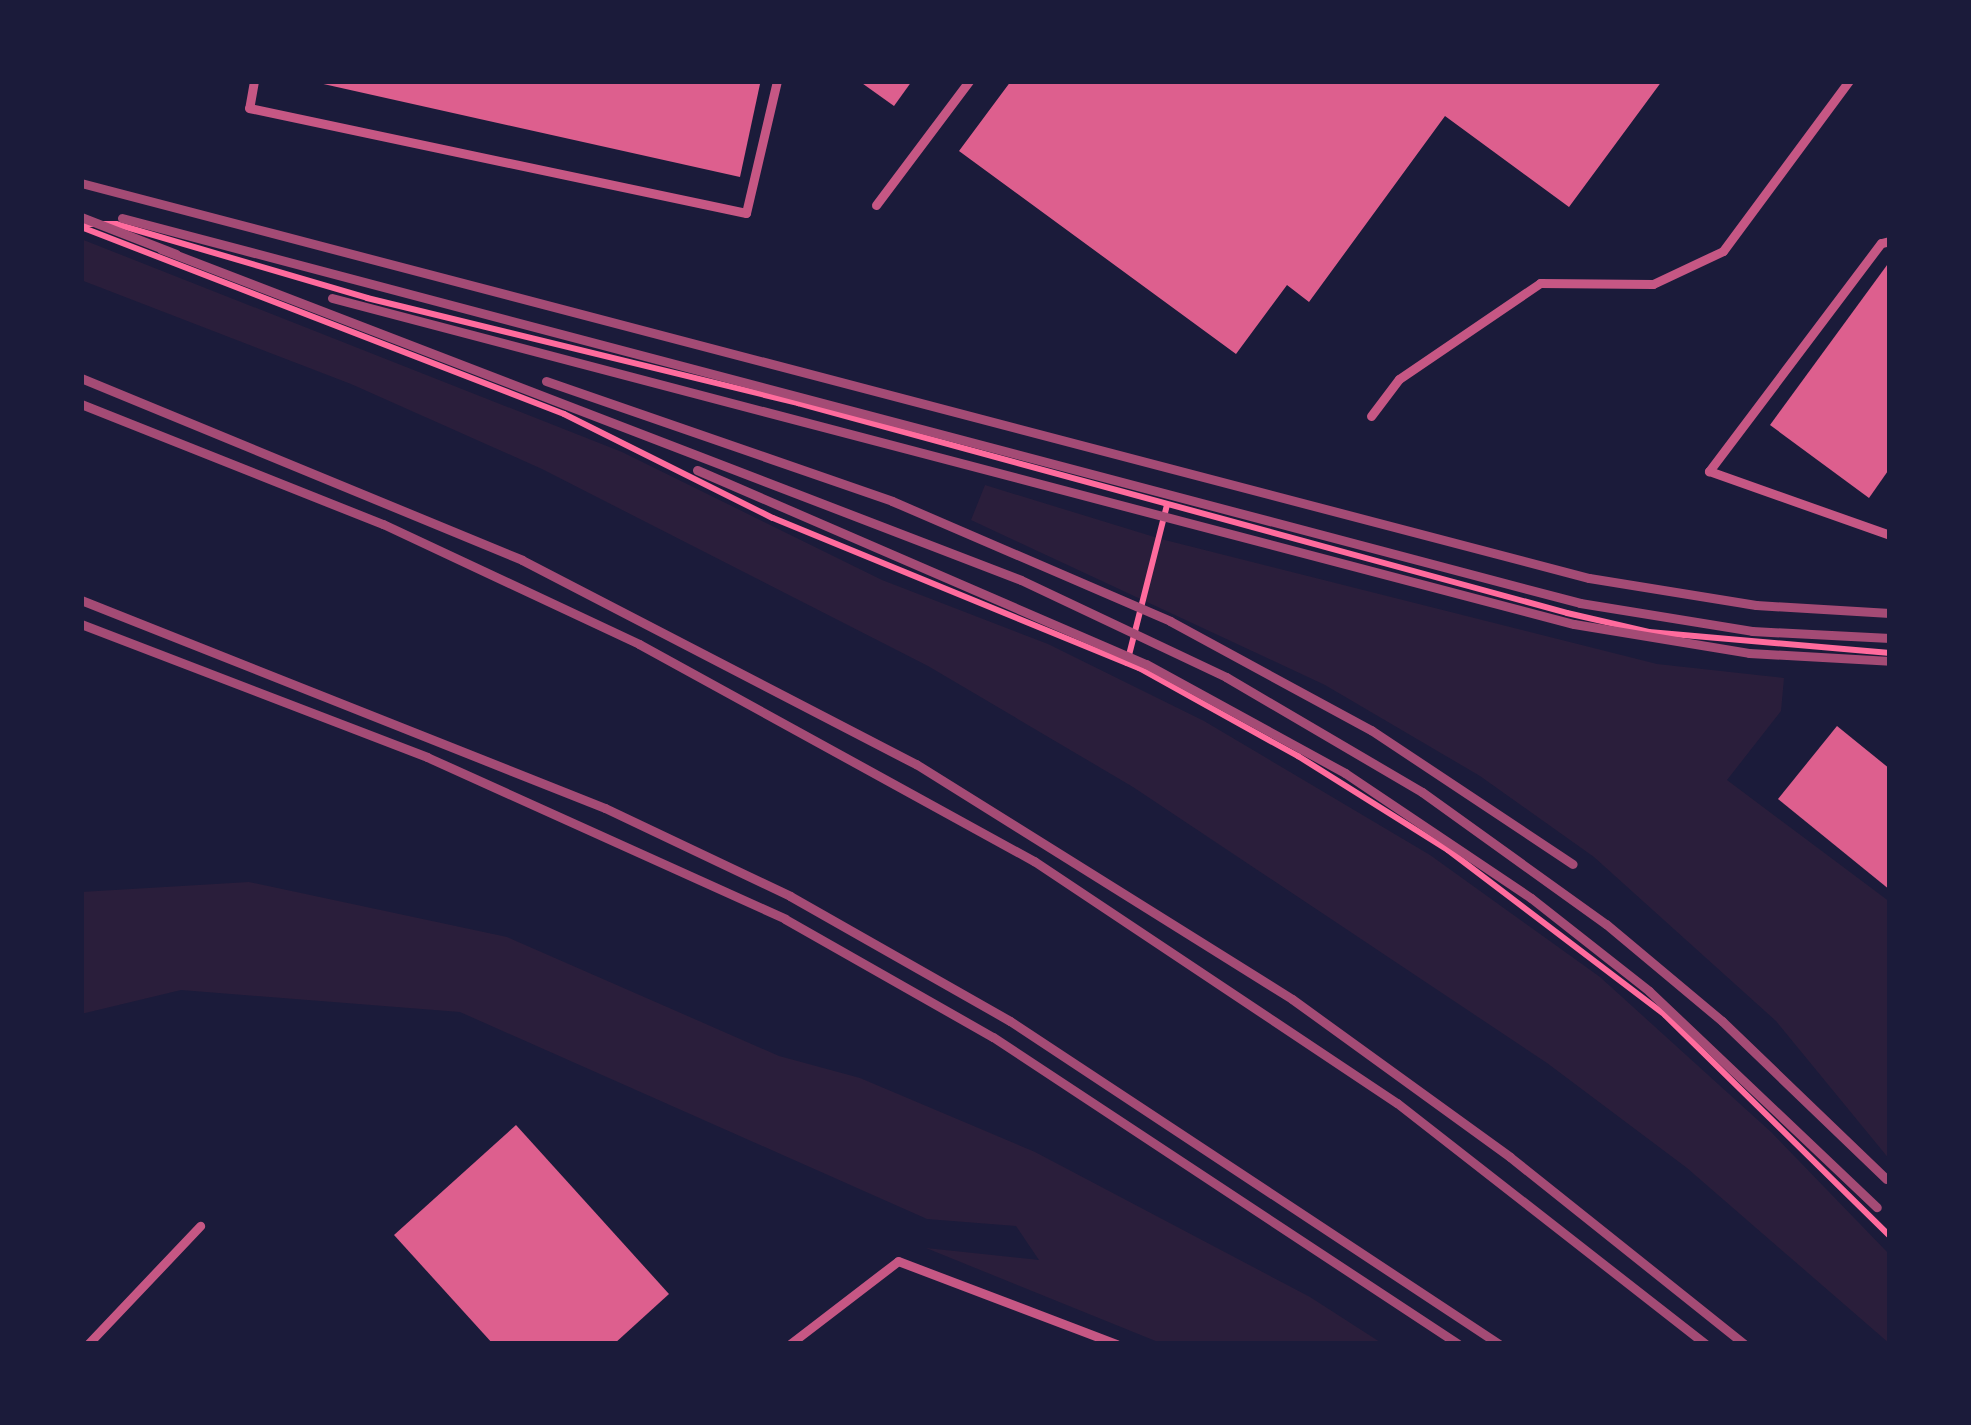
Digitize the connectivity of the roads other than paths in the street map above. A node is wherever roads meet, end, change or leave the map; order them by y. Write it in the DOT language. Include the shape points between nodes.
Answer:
graph roads {
  1 [pos="254,81"];
  2 [pos="777,81"];
  3 [pos="969,81"];
  4 [pos="1849,81"];
  5 [pos="876,206"];
  6 [pos="1890,241"];
  7 [pos="1371,416"];
  8 [pos="1890,535"];
  9 [pos="200,1226"];
  10 [pos="88,1344"];
  11 [pos="790,1344"];
  12 [pos="1117,1344"];
  1 -- 2 [label="lane" via="249,108 746,213"];
  3 -- 5 [label="lane"];
  4 -- 7 [label="lane" via="1723,251 1653,284 1540,283 1400,380"];
  6 -- 8 [label="lane" via="1709,471"];
  9 -- 10 [label="lane"];
  11 -- 12 [label="lane" via="898,1261"];
}
